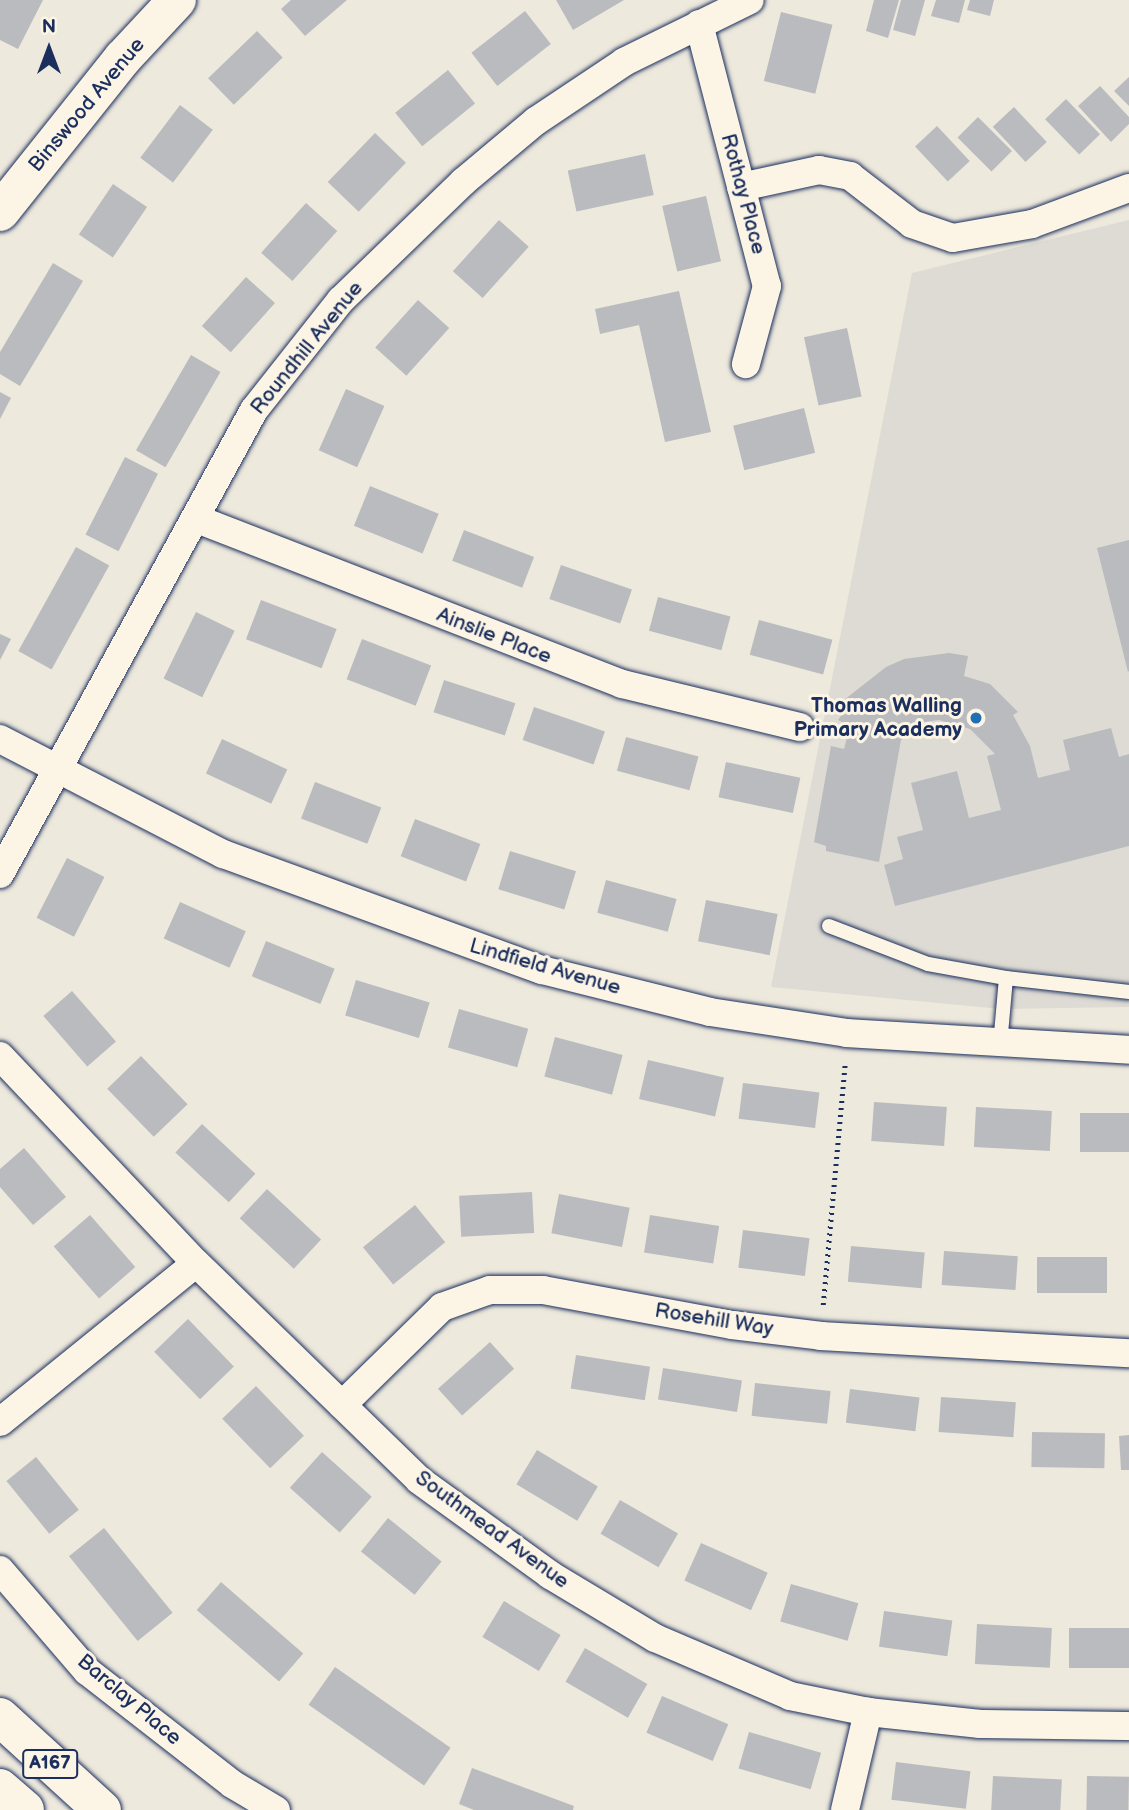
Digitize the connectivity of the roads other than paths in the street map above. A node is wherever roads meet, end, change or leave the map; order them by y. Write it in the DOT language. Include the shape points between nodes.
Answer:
graph roads {
  1 [pos="177,0"];
  2 [pos="750,0"];
  3 [pos="699,24"];
  4 [pos="741,187"];
  5 [pos="1129,188"];
  6 [pos="0,212"];
  7 [pos="746,364"];
  8 [pos="197,519"];
  9 [pos="800,727"];
  10 [pos="0,739"];
  11 [pos="57,771"];
  12 [pos="0,874"];
  13 [pos="829,926"];
  14 [pos="1006,978"];
  15 [pos="1129,992"];
  16 [pos="1000,1045"];
  17 [pos="1129,1050"];
  18 [pos="0,1056"];
  19 [pos="196,1263"];
  20 [pos="1129,1353"];
  21 [pos="342,1405"];
  22 [pos="0,1422"];
  23 [pos="0,1570"];
  24 [pos="868,1712"];
  25 [pos="0,1717"];
  26 [pos="1129,1726"];
  27 [pos="0,1787"];
  28 [pos="25,1810"];
  29 [pos="102,1810"];
  30 [pos="276,1810"];
  31 [pos="845,1810"];
  1 -- 6 [label="street, Binswood Avenue" via="123,58"];
  2 -- 3 [label="street, Roundhill Avenue"];
  3 -- 4 [label="street, Rothay Place"];
  3 -- 8 [label="street, Roundhill Avenue" via="624,62 536,121 463,182 341,300 254,410"];
  4 -- 5 [label="street" via="819,170 850,176 912,224 953,238 1032,224"];
  4 -- 7 [label="street, Rothay Place" via="766,286"];
  8 -- 9 [label="street, Ainslie Place" via="622,684"];
  8 -- 11 [label="street, Roundhill Avenue"];
  10 -- 11 [label="street, Lindfield Avenue"];
  11 -- 12 [label="street, Roundhill Avenue"];
  11 -- 16 [label="street, Lindfield Avenue" via="223,854 542,970 710,1012 847,1033"];
  13 -- 14 [label="lane" via="929,964"];
  14 -- 15 [label="lane"];
  14 -- 16 [label="lane"];
  16 -- 17 [label="street, Lindfield Avenue"];
  18 -- 19 [label="street, Southmead Avenue"];
  19 -- 21 [label="street, Southmead Avenue"];
  19 -- 22 [label="street"];
  20 -- 21 [label="street, Rosehill Way" via="821,1336 732,1325 543,1290 490,1290 442,1307"];
  21 -- 24 [label="street, Southmead Avenue" via="419,1480 550,1575 655,1638 790,1696"];
  23 -- 30 [label="street, Barclay Place" via="87,1671 232,1784"];
  24 -- 26 [label="street, Southmead Avenue" via="981,1724"];
  24 -- 31 [label="street"];
  25 -- 29 [label="street, A167"];
  27 -- 28 [label="street, A167"];
}
